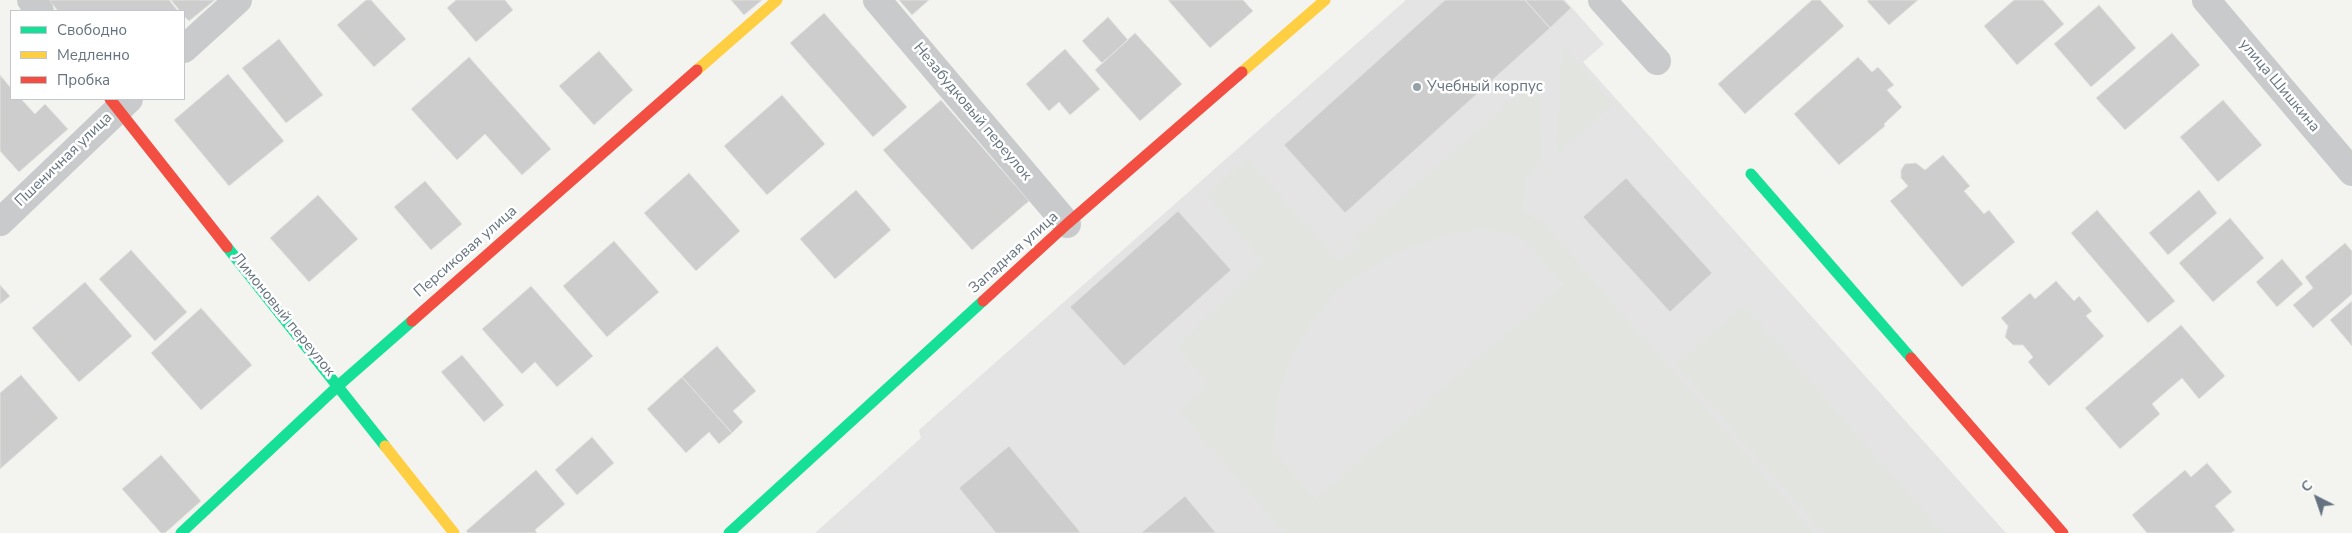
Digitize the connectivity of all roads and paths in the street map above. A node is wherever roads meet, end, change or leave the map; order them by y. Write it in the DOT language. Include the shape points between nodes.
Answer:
graph roads {
  1 [pos="31,0"];
  2 [pos="238,0"];
  3 [pos="777,0"];
  4 [pos="876,0"];
  5 [pos="1325,0"];
  6 [pos="1602,0"];
  7 [pos="2206,0"];
  8 [pos="39,10"];
  9 [pos="185,48"];
  10 [pos="1657,61"];
  11 [pos="119,102"];
  12 [pos="2352,172"];
  13 [pos="1751,174"];
  14 [pos="0,222"];
  15 [pos="1067,224"];
  16 [pos="339,385"];
  17 [pos="181,533"];
  18 [pos="454,533"];
  19 [pos="729,533"];
  20 [pos="2063,533"];
  1 -- 8 [label="street"];
  2 -- 9 [label="street"];
  3 -- 16 [label="street, Персиковая улица"];
  4 -- 15 [label="street, Незабудковый переулок"];
  5 -- 15 [label="street, Западная улица"];
  6 -- 10 [label="street"];
  7 -- 12 [label="street, улица Шишкина"];
  11 -- 14 [label="street, Пшеничная улица"];
  11 -- 16 [label="street, Лимоновый переулок"];
  13 -- 20 [label="street"];
  15 -- 19 [label="street, Западная улица"];
  16 -- 17 [label="street, Персиковая улица"];
  16 -- 18 [label="street, Лимоновый переулок"];
}
